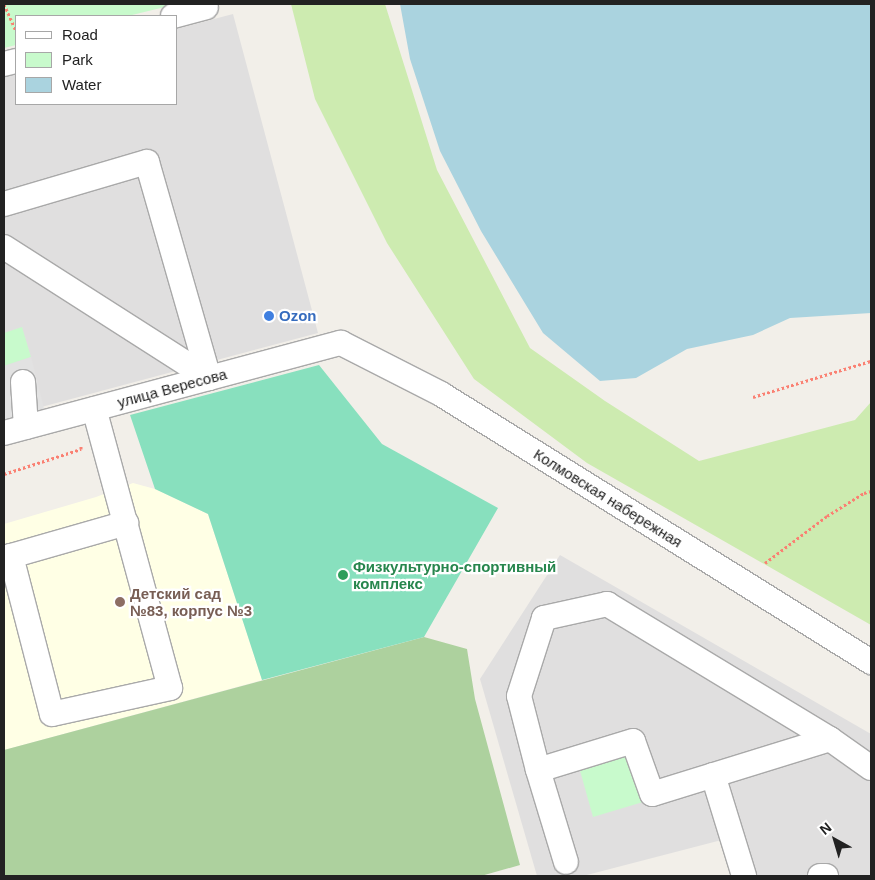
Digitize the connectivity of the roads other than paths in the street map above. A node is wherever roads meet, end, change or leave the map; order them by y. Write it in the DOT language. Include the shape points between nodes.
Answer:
graph roads {
  1 [pos="206,7"];
  2 [pos="178,15"];
  3 [pos="4,204"];
  4 [pos="4,247"];
  5 [pos="340,342"];
  6 [pos="209,378"];
  7 [pos="23,382"];
  8 [pos="94,409"];
  9 [pos="15,430"];
  10 [pos="126,523"];
  11 [pos="7,557"];
  12 [pos="871,662"];
  13 [pos="830,738"];
  14 [pos="871,768"];
  15 [pos="538,770"];
  16 [pos="713,774"];
  17 [pos="566,862"];
  18 [pos="744,876"];
  19 [pos="820,876"];
  20 [pos="826,876"];
  1 -- 2 [label="street"];
  3 -- 6 [label="street" via="147,162"];
  4 -- 6 [label="street"];
  5 -- 6 [label="street, улица Вересова"];
  5 -- 12 [label="street, Колмовская набережная" via="441,394"];
  6 -- 8 [label="street, улица Вересова"];
  7 -- 9 [label="street"];
  8 -- 9 [label="street, улица Вересова"];
  8 -- 10 [label="street"];
  10 -- 11 [label="street"];
  10 -- 11 [label="street" via="170,688 52,714"];
  13 -- 14 [label="street"];
  13 -- 15 [label="street" via="607,604 544,618 519,696"];
  13 -- 16 [label="street"];
  15 -- 16 [label="street" via="633,741 652,794"];
  15 -- 17 [label="street"];
  16 -- 18 [label="street"];
  19 -- 20 [label="street"];
}
